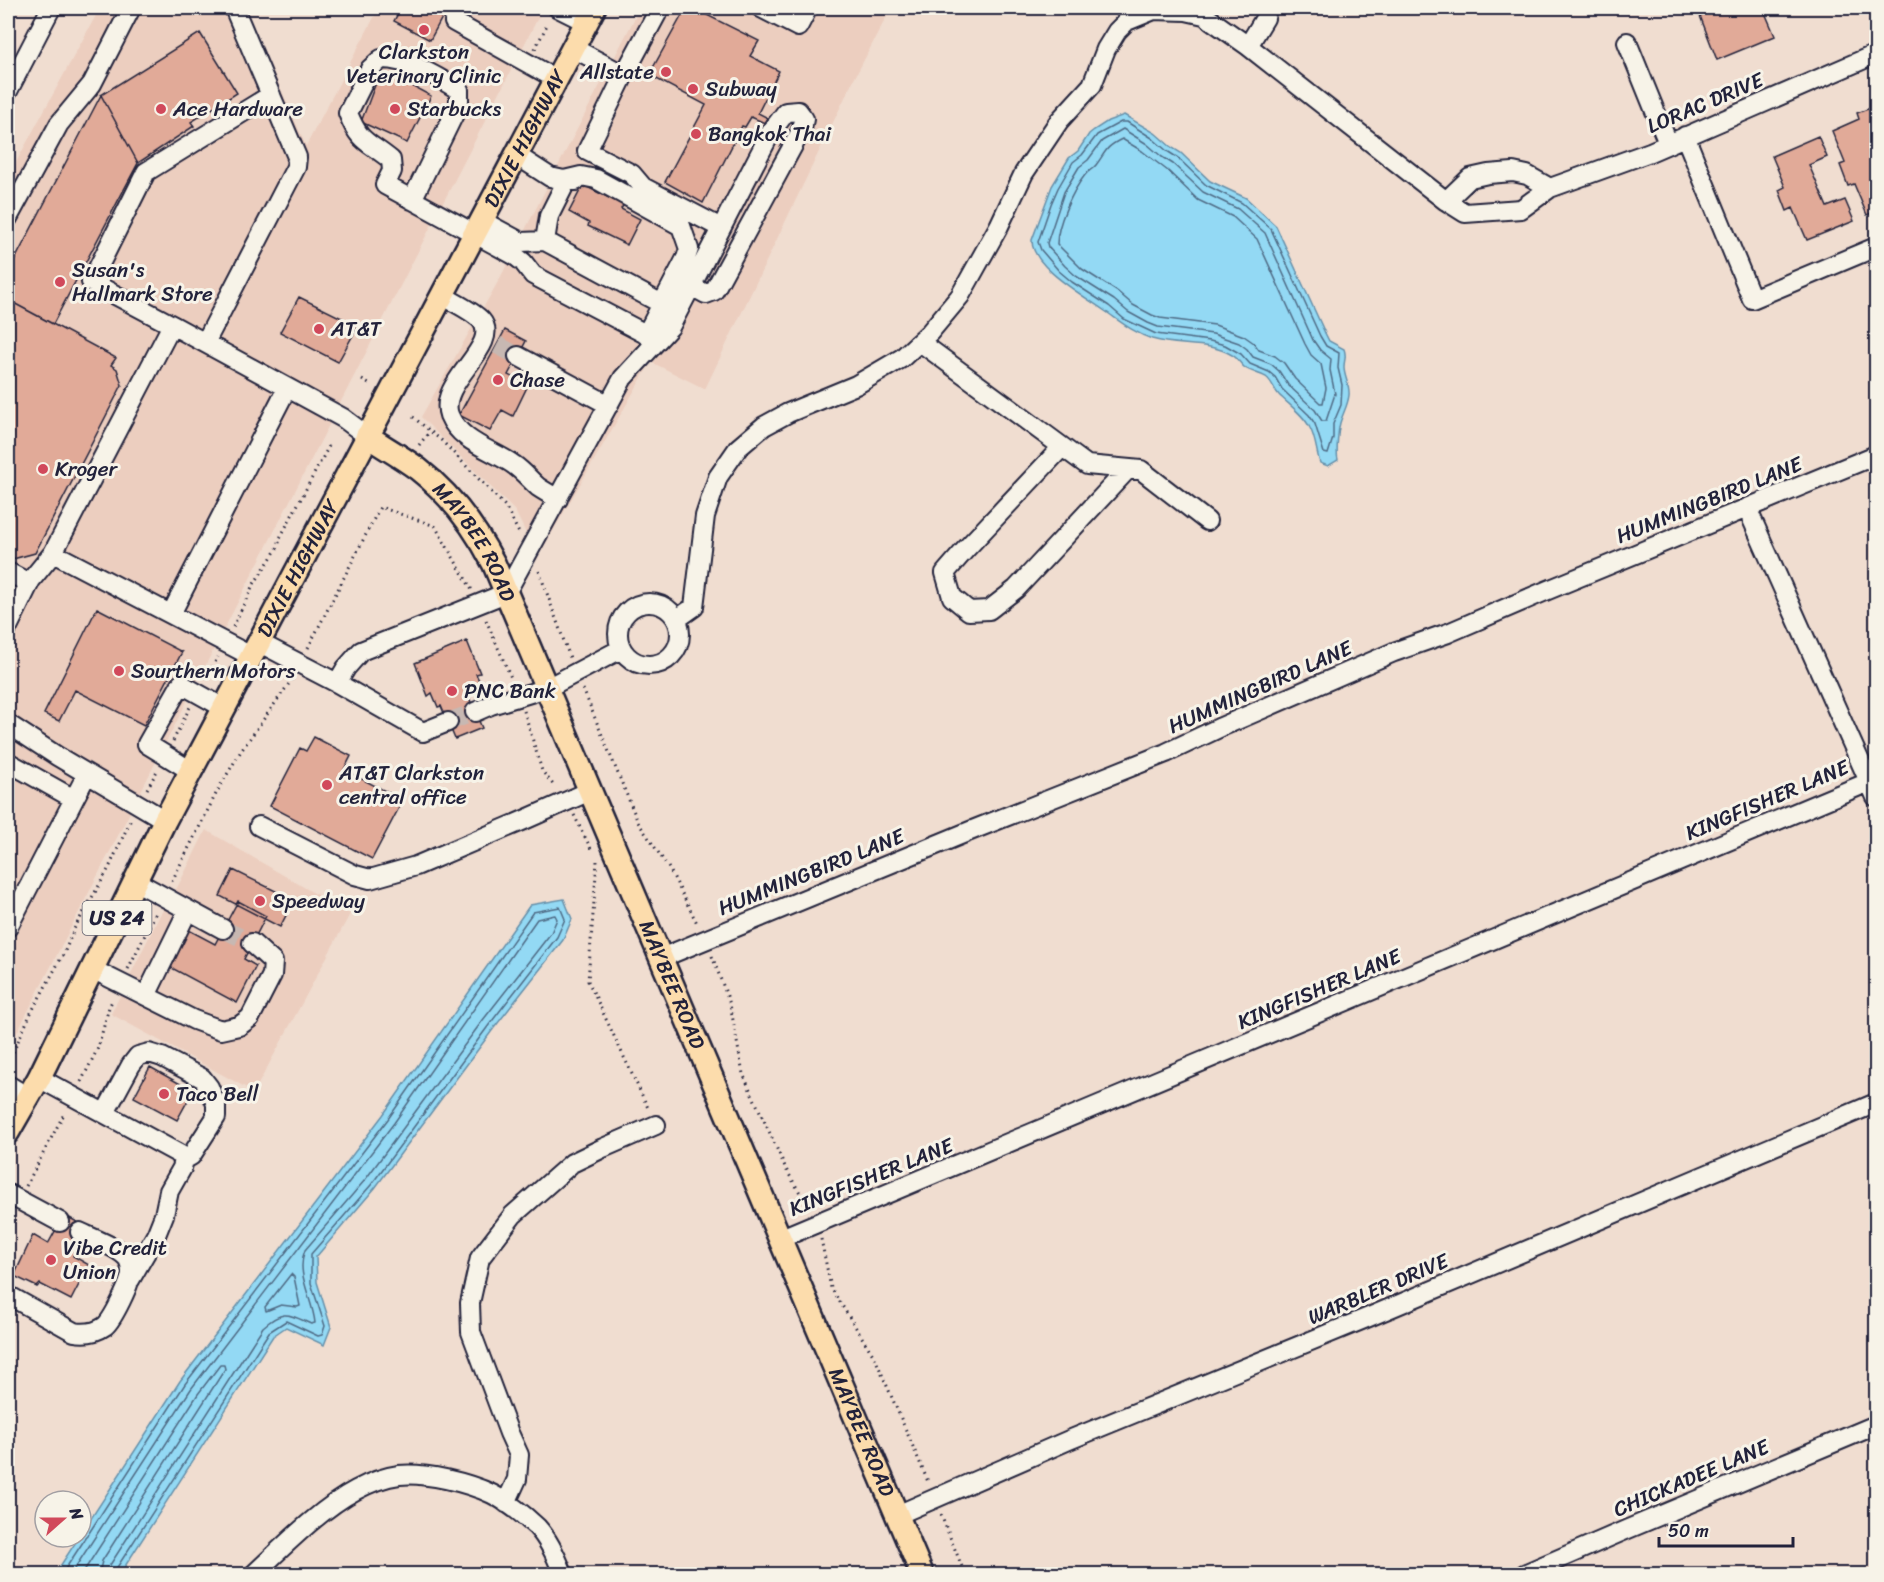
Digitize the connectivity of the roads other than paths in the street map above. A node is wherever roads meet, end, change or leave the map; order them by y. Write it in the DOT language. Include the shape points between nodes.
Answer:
graph roads {
  1 [pos="51,8"];
  2 [pos="131,8"];
  3 [pos="234,8"];
  4 [pos="660,8"];
  5 [pos="761,8"];
  6 [pos="808,8"];
  7 [pos="1267,8"];
  8 [pos="1170,9"];
  9 [pos="1207,11"];
  10 [pos="554,14"];
  11 [pos="590,15"];
  12 [pos="454,22"];
  13 [pos="1627,42"];
  14 [pos="1248,46"];
  15 [pos="573,48"];
  16 [pos="1876,54"];
  17 [pos="624,75"];
  18 [pos="556,79"];
  19 [pos="8,91"];
  20 [pos="271,95"];
  21 [pos="1685,136"];
  22 [pos="1668,143"];
  23 [pos="516,155"];
  24 [pos="564,180"];
  25 [pos="1550,188"];
  26 [pos="412,200"];
  27 [pos="1446,201"];
  28 [pos="8,218"];
  29 [pos="478,228"];
  30 [pos="721,228"];
  31 [pos="545,241"];
  32 [pos="1876,247"];
  33 [pos="691,286"];
  34 [pos="442,295"];
  35 [pos="662,304"];
  36 [pos="172,325"];
  37 [pos="651,338"];
  38 [pos="920,342"];
  39 [pos="205,343"];
  40 [pos="518,356"];
  41 [pos="287,388"];
  42 [pos="609,405"];
  43 [pos="367,436"];
  44 [pos="1062,447"];
  45 [pos="1876,455"];
  46 [pos="1128,469"];
  47 [pos="558,499"];
  48 [pos="1747,508"];
  49 [pos="1208,521"];
  50 [pos="53,552"];
  51 [pos="8,572"];
  52 [pos="29,583"];
  53 [pos="506,592"];
  54 [pos="13,602"];
  55 [pos="171,614"];
  56 [pos="677,619"];
  57 [pos="8,627"];
  58 [pos="255,649"];
  59 [pos="621,649"];
  60 [pos="337,683"];
  61 [pos="547,688"];
  62 [pos="224,708"];
  63 [pos="475,712"];
  64 [pos="448,722"];
  65 [pos="8,724"];
  66 [pos="8,762"];
  67 [pos="190,771"];
  68 [pos="87,774"];
  69 [pos="1874,786"];
  70 [pos="590,791"];
  71 [pos="74,799"];
  72 [pos="165,820"];
  73 [pos="259,826"];
  74 [pos="135,881"];
  75 [pos="15,892"];
  76 [pos="188,910"];
  77 [pos="8,927"];
  78 [pos="223,929"];
  79 [pos="252,943"];
  80 [pos="661,958"];
  81 [pos="92,969"];
  82 [pos="146,996"];
  83 [pos="8,1085"];
  84 [pos="34,1087"];
  85 [pos="1876,1103"];
  86 [pos="105,1113"];
  87 [pos="656,1125"];
  88 [pos="8,1132"];
  89 [pos="184,1160"];
  90 [pos="13,1196"];
  91 [pos="60,1222"];
  92 [pos="80,1232"];
  93 [pos="779,1239"];
  94 [pos="130,1280"];
  95 [pos="8,1295"];
  96 [pos="1876,1425"];
  97 [pos="506,1503"];
  98 [pos="897,1515"];
  99 [pos="254,1575"];
  100 [pos="563,1575"];
  101 [pos="922,1575"];
  102 [pos="1524,1575"];
  1 -- 19 [label="street"];
  2 -- 28 [label="street" via="92,84 59,124"];
  3 -- 20 [label="street"];
  4 -- 17 [label="street"];
  5 -- 6 [label="street" via="798,27"];
  7 -- 14 [label="street"];
  8 -- 9 [label="street"];
  8 -- 38 [label="street" via="1154,10 1127,21 1117,31 1092,85 1059,121 1024,173 960,296"];
  9 -- 14 [label="street, LORAC DRIVE"];
  10 -- 11 [label="street"];
  11 -- 15 [label="main road, DIXIE HIGHWAY / US 24"];
  12 -- 18 [label="street"];
  13 -- 22 [label="street"];
  14 -- 27 [label="street, LORAC DRIVE"];
  15 -- 17 [label="street"];
  15 -- 18 [label="main road, DIXIE HIGHWAY / US 24"];
  16 -- 21 [label="street, LORAC DRIVE"];
  17 -- 30 [label="street" via="587,151 632,174 643,187"];
  18 -- 23 [label="main road, DIXIE HIGHWAY / US 24"];
  20 -- 36 [label="street" via="146,172 91,282"];
  20 -- 39 [label="street" via="297,157 296,167"];
  21 -- 22 [label="street, LORAC DRIVE"];
  21 -- 32 [label="street" via="1752,298"];
  22 -- 25 [label="street, LORAC DRIVE"];
  23 -- 24 [label="street" via="550,177"];
  23 -- 29 [label="main road, DIXIE HIGHWAY / US 24"];
  24 -- 31 [label="street" via="549,216"];
  24 -- 35 [label="street" via="581,176 596,179 681,226 689,249"];
  25 -- 27 [label="street, LORAC DRIVE" via="1521,209 1466,213"];
  25 -- 27 [label="street" via="1527,175 1488,174 1470,178"];
  26 -- 26 [label="street" via="459,104 459,90 395,59 381,59 370,69 348,113 364,142 391,160 393,171 385,185"];
  26 -- 29 [label="street"];
  29 -- 31 [label="street" via="521,242"];
  29 -- 34 [label="main road, DIXIE HIGHWAY / US 24"];
  29 -- 37 [label="street" via="523,262 533,275"];
  30 -- 33 [label="street"];
  30 -- 33 [label="street" via="771,132 786,112 798,111 804,119 802,129 714,291 706,294"];
  31 -- 35 [label="street"];
  33 -- 37 [label="street" via="670,327"];
  34 -- 43 [label="main road, DIXIE HIGHWAY / US 24"];
  34 -- 47 [label="street" via="480,320 491,342 456,382 449,396 448,412 454,424"];
  35 -- 37 [label="street"];
  36 -- 39 [label="street"];
  36 -- 50 [label="street"];
  37 -- 42 [label="street"];
  38 -- 44 [label="street"];
  38 -- 56 [label="street" via="902,358 856,385 764,426 738,448 718,477 705,516 694,607"];
  39 -- 41 [label="street"];
  40 -- 42 [label="street"];
  41 -- 43 [label="street" via="343,418"];
  41 -- 55 [label="street"];
  42 -- 47 [label="street"];
  43 -- 53 [label="main road, MAYBEE ROAD" via="419,470 445,494 482,541"];
  43 -- 58 [label="main road, DIXIE HIGHWAY / US 24"];
  44 -- 46 [label="street" via="1087,465"];
  44 -- 46 [label="street" via="945,573 952,597 969,611 989,610 1016,589"];
  45 -- 48 [label="street, HUMMINGBIRD LANE"];
  46 -- 49 [label="street" via="1141,470"];
  47 -- 53 [label="street"];
  48 -- 69 [label="street"];
  48 -- 80 [label="street, HUMMINGBIRD LANE" via="1394,652 1166,753"];
  50 -- 52 [label="street"];
  50 -- 55 [label="street"];
  51 -- 52 [label="street"];
  52 -- 54 [label="street"];
  53 -- 60 [label="street" via="361,651"];
  53 -- 61 [label="main road, MAYBEE ROAD"];
  54 -- 57 [label="street"];
  55 -- 58 [label="street" via="222,649"];
  56 -- 59 [label="street" via="679,643 663,662 652,666 639,664"];
  56 -- 59 [label="street" via="658,603 634,606 619,624 617,637"];
  58 -- 60 [label="street" via="300,664"];
  58 -- 62 [label="main road, DIXIE HIGHWAY / US 24"];
  59 -- 61 [label="street"];
  60 -- 64 [label="street" via="423,732"];
  61 -- 63 [label="street"];
  61 -- 70 [label="main road, MAYBEE ROAD"];
  62 -- 67 [label="main road, DIXIE HIGHWAY / US 24"];
  62 -- 67 [label="street" via="181,684 147,744"];
  65 -- 68 [label="street"];
  66 -- 71 [label="street"];
  67 -- 72 [label="main road, DIXIE HIGHWAY / US 24"];
  68 -- 71 [label="street"];
  68 -- 72 [label="street"];
  69 -- 93 [label="street, KINGFISHER LANE"];
  70 -- 73 [label="street" via="416,866 370,879 355,876"];
  70 -- 80 [label="main road, MAYBEE ROAD"];
  71 -- 75 [label="street"];
  72 -- 74 [label="main road, DIXIE HIGHWAY / US 24"];
  74 -- 76 [label="street"];
  74 -- 81 [label="main road, DIXIE HIGHWAY / US 24"];
  75 -- 77 [label="street"];
  76 -- 78 [label="street"];
  76 -- 82 [label="street"];
  79 -- 82 [label="street" via="273,962 272,975 250,1018 239,1026 221,1030"];
  80 -- 93 [label="main road, MAYBEE ROAD"];
  81 -- 82 [label="street"];
  81 -- 84 [label="main road, DIXIE HIGHWAY / US 24"];
  83 -- 84 [label="street"];
  84 -- 86 [label="street" via="74,1096"];
  84 -- 88 [label="main road, DIXIE HIGHWAY / US 24"];
  85 -- 98 [label="street, WARBLER DRIVE"];
  86 -- 89 [label="street"];
  86 -- 89 [label="street" via="138,1056 149,1053 162,1057 202,1078 216,1104 216,1117 191,1156"];
  87 -- 97 [label="street" via="573,1163 513,1215 480,1257 470,1303 471,1332 519,1455 517,1479"];
  89 -- 94 [label="street" via="156,1235"];
  90 -- 91 [label="street"];
  92 -- 94 [label="street" via="122,1253 132,1271"];
  93 -- 98 [label="main road, MAYBEE ROAD"];
  94 -- 95 [label="street" via="111,1320 82,1334"];
  96 -- 102 [label="street, CHICKADEE LANE"];
  97 -- 99 [label="street" via="493,1494 440,1478 400,1475 377,1480 354,1490 325,1511"];
  97 -- 100 [label="street" via="538,1528 557,1556"];
  98 -- 101 [label="main road, MAYBEE ROAD"];
}
